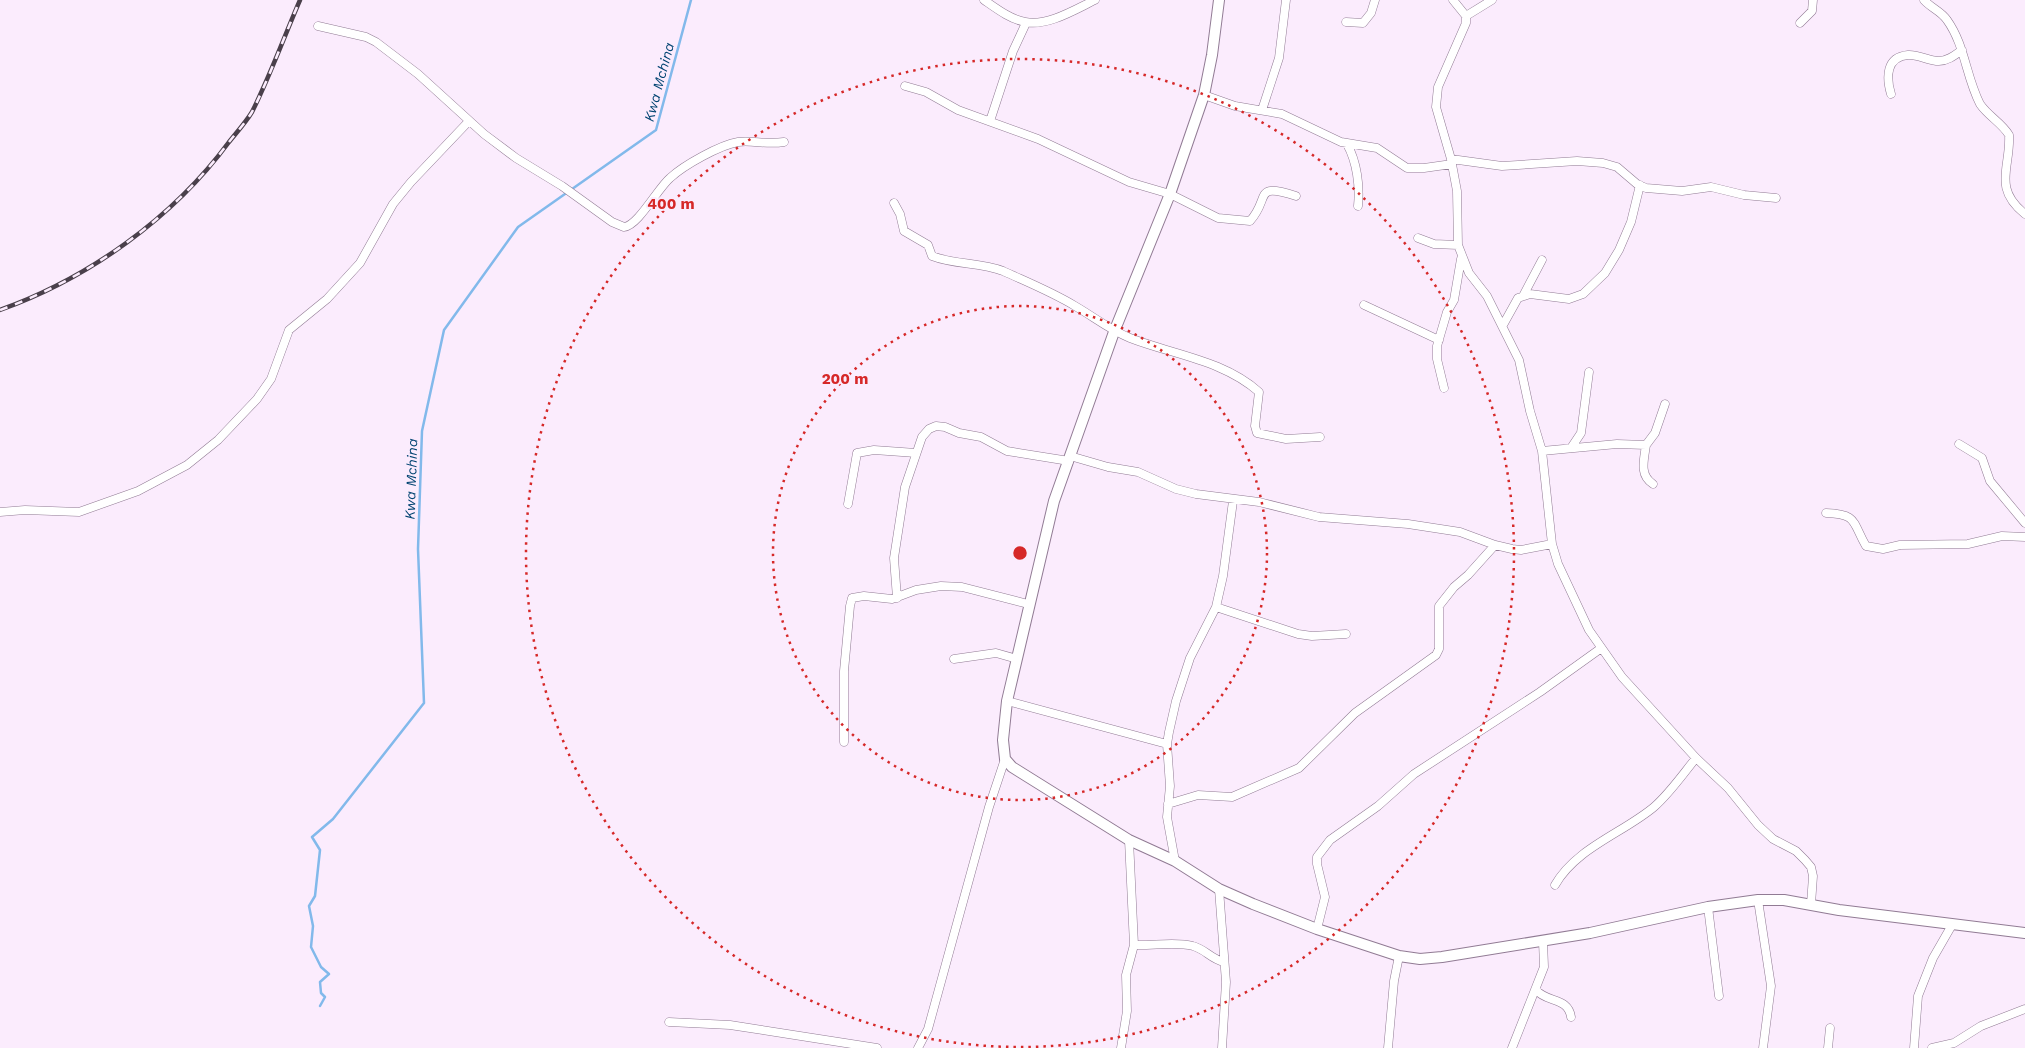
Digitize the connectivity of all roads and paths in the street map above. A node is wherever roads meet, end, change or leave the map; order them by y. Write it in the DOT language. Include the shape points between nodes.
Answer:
graph roads {
  1 [pos="984,0"];
  2 [pos="1095,0"];
  3 [pos="1219,0"];
  4 [pos="1286,0"];
  5 [pos="1376,0"];
  6 [pos="1453,0"];
  7 [pos="1492,0"];
  8 [pos="1813,0"];
  9 [pos="1924,0"];
  10 [pos="1466,16"];
  11 [pos="1346,22"];
  12 [pos="1026,23"];
  13 [pos="1800,23"];
  14 [pos="318,26"];
  15 [pos="1962,50"];
  16 [pos="905,86"];
  17 [pos="1204,94"];
  18 [pos="1891,94"];
  19 [pos="1262,110"];
  20 [pos="469,121"];
  21 [pos="990,121"];
  22 [pos="784,142"];
  23 [pos="1346,144"];
  24 [pos="1452,161"];
  25 [pos="1640,185"];
  26 [pos="1170,194"];
  27 [pos="1296,196"];
  28 [pos="1776,198"];
  29 [pos="894,203"];
  30 [pos="1358,206"];
  31 [pos="2025,214"];
  32 [pos="1418,238"];
  33 [pos="1458,245"];
  34 [pos="1461,256"];
  35 [pos="1542,260"];
  36 [pos="1523,296"];
  37 [pos="1364,305"];
  38 [pos="1503,325"];
  39 [pos="1114,332"];
  40 [pos="1439,340"];
  41 [pos="1589,372"];
  42 [pos="1444,388"];
  43 [pos="1665,404"];
  44 [pos="1320,437"];
  45 [pos="1959,444"];
  46 [pos="1646,445"];
  47 [pos="1571,448"];
  48 [pos="1542,451"];
  49 [pos="916,453"];
  50 [pos="1069,459"];
  51 [pos="1653,484"];
  52 [pos="1233,500"];
  53 [pos="848,504"];
  54 [pos="0,512"];
  55 [pos="1826,513"];
  56 [pos="2025,523"];
  57 [pos="2025,537"];
  58 [pos="1552,544"];
  59 [pos="1495,545"];
  60 [pos="897,598"];
  61 [pos="1028,604"];
  62 [pos="1216,607"];
  63 [pos="1346,634"];
  64 [pos="1600,649"];
  65 [pos="954,659"];
  66 [pos="1017,659"];
  67 [pos="1007,701"];
  68 [pos="844,742"];
  69 [pos="1167,744"];
  70 [pos="1696,758"];
  71 [pos="1005,759"];
  72 [pos="1168,804"];
  73 [pos="1129,840"];
  74 [pos="1174,861"];
  75 [pos="1555,885"];
  76 [pos="1219,889"];
  77 [pos="1758,900"];
  78 [pos="1811,904"];
  79 [pos="1708,907"];
  80 [pos="1952,925"];
  81 [pos="1317,929"];
  82 [pos="2025,933"];
  83 [pos="1543,941"];
  84 [pos="1134,945"];
  85 [pos="1399,956"];
  86 [pos="1224,962"];
  87 [pos="1536,990"];
  88 [pos="1719,996"];
  89 [pos="2025,1009"];
  90 [pos="1571,1017"];
  91 [pos="669,1022"];
  92 [pos="1830,1028"];
  93 [pos="877,1048"];
  94 [pos="918,1048"];
  95 [pos="1121,1048"];
  96 [pos="1222,1048"];
  97 [pos="1388,1048"];
  98 [pos="1512,1048"];
  99 [pos="1763,1048"];
  100 [pos="1828,1048"];
  101 [pos="1914,1048"];
  102 [pos="1932,1048"];
  1 -- 12 [label="street" via="1007,16"];
  2 -- 12 [label="street" via="1043,21"];
  3 -- 17 [label="street"];
  4 -- 19 [label="street" via="1279,58"];
  5 -- 11 [label="street" via="1363,23"];
  6 -- 10 [label="street"];
  7 -- 10 [label="street"];
  8 -- 13 [label="street" via="1812,11"];
  9 -- 15 [label="street" via="1947,20"];
  10 -- 24 [label="street" via="1464,31 1438,87 1437,96 1438,117"];
  12 -- 21 [label="street" via="1013,51"];
  14 -- 20 [label="street" via="366,36 376,42 418,74"];
  15 -- 18 [label="street" via="1947,60 1907,55 1892,62 1888,70"];
  15 -- 31 [label="street" via="1982,106 2009,135 2004,176 2012,201"];
  16 -- 21 [label="street"];
  17 -- 19 [label="street" via="1235,106"];
  17 -- 26 [label="street"];
  19 -- 23 [label="street" via="1291,117"];
  20 -- 22 [label="street" via="516,158 624,227 632,225 670,178 704,156 739,142"];
  20 -- 54 [label="street" via="393,204 360,263 327,298 288,330 270,379 257,399 218,440 187,465 138,492 79,512"];
  21 -- 26 [label="street" via="1129,182"];
  23 -- 24 [label="street" via="1378,148 1407,168 1424,168"];
  23 -- 30 [label="street" via="1356,167"];
  24 -- 25 [label="street" via="1502,166 1577,161 1611,164"];
  24 -- 33 [label="street" via="1457,191"];
  25 -- 28 [label="street" via="1682,191 1711,187"];
  25 -- 36 [label="street" via="1631,222 1619,250 1605,273 1583,294 1569,299"];
  26 -- 27 [label="street" via="1218,218 1245,222 1252,219 1266,192 1279,190"];
  26 -- 39 [label="street"];
  29 -- 39 [label="street" via="904,231 928,245 932,256 1000,270 1061,298"];
  32 -- 33 [label="street" via="1434,244"];
  33 -- 34 [label="street"];
  34 -- 38 [label="street" via="1468,273 1487,296"];
  34 -- 40 [label="street" via="1454,300"];
  35 -- 36 [label="street"];
  36 -- 38 [label="street" via="1515,302"];
  37 -- 40 [label="street"];
  38 -- 48 [label="street" via="1519,360"];
  39 -- 44 [label="street" via="1193,356 1246,380 1259,392 1255,426 1258,433 1286,439"];
  39 -- 50 [label="street"];
  40 -- 42 [label="street" via="1437,359"];
  41 -- 47 [label="street" via="1581,433"];
  43 -- 46 [label="street" via="1655,433"];
  45 -- 56 [label="street" via="1982,458 1994,486"];
  46 -- 47 [label="street"];
  46 -- 51 [label="street" via="1643,467 1645,477"];
  47 -- 48 [label="street"];
  48 -- 58 [label="street"];
  49 -- 50 [label="street" via="924,433 940,426 981,437 1007,451"];
  49 -- 53 [label="street" via="874,450 857,453"];
  49 -- 60 [label="street" via="905,487 897,530 894,558"];
  50 -- 52 [label="street" via="1138,472 1176,489"];
  50 -- 61 [label="street" via="1054,501"];
  52 -- 59 [label="street" via="1259,502 1320,517 1460,532"];
  52 -- 62 [label="street"];
  55 -- 57 [label="street" via="1850,518 1866,546 1875,549 1900,545 1968,544 2002,536"];
  58 -- 59 [label="street" via="1521,550"];
  58 -- 64 [label="street" via="1565,583"];
  59 -- 72 [label="street" via="1439,606 1439,649 1436,655 1355,713 1299,768 1232,797 1198,795"];
  60 -- 61 [label="street" via="916,590 941,586 962,587"];
  60 -- 68 [label="street" via="857,596 850,602 844,671"];
  61 -- 66 [label="street"];
  62 -- 63 [label="street" via="1298,634"];
  62 -- 69 [label="street" via="1190,658 1176,700"];
  64 -- 70 [label="street"];
  64 -- 81 [label="street" via="1414,774 1378,806 1330,840 1317,857 1325,897"];
  65 -- 66 [label="street" via="996,653"];
  66 -- 67 [label="street"];
  67 -- 69 [label="street"];
  67 -- 71 [label="street" via="1003,740"];
  69 -- 72 [label="street"];
  70 -- 75 [label="street" via="1654,808 1588,852 1565,871"];
  70 -- 78 [label="street" via="1728,788 1773,839 1806,860 1813,876"];
  71 -- 73 [label="street" via="1023,775"];
  71 -- 94 [label="street" via="928,1029"];
  72 -- 74 [label="street" via="1169,838"];
  73 -- 74 [label="street"];
  73 -- 84 [label="street"];
  74 -- 76 [label="street"];
  76 -- 81 [label="street"];
  76 -- 86 [label="street"];
  77 -- 78 [label="street"];
  77 -- 79 [label="street"];
  77 -- 99 [label="street" via="1771,986"];
  78 -- 80 [label="street"];
  79 -- 83 [label="street"];
  79 -- 88 [label="street"];
  80 -- 82 [label="street"];
  80 -- 101 [label="street" via="1933,958 1918,996"];
  81 -- 85 [label="street"];
  83 -- 85 [label="street" via="1442,957 1420,959"];
  83 -- 87 [label="street" via="1544,967"];
  84 -- 86 [label="street" via="1194,946"];
  84 -- 95 [label="street" via="1126,975 1127,1011"];
  85 -- 97 [label="street"];
  86 -- 96 [label="street"];
  87 -- 90 [label="street" via="1564,1004"];
  87 -- 98 [label="street"];
  89 -- 102 [label="street" via="1981,1026 1959,1041"];
  91 -- 93 [label="street" via="730,1025"];
  92 -- 100 [label="street"];
}
